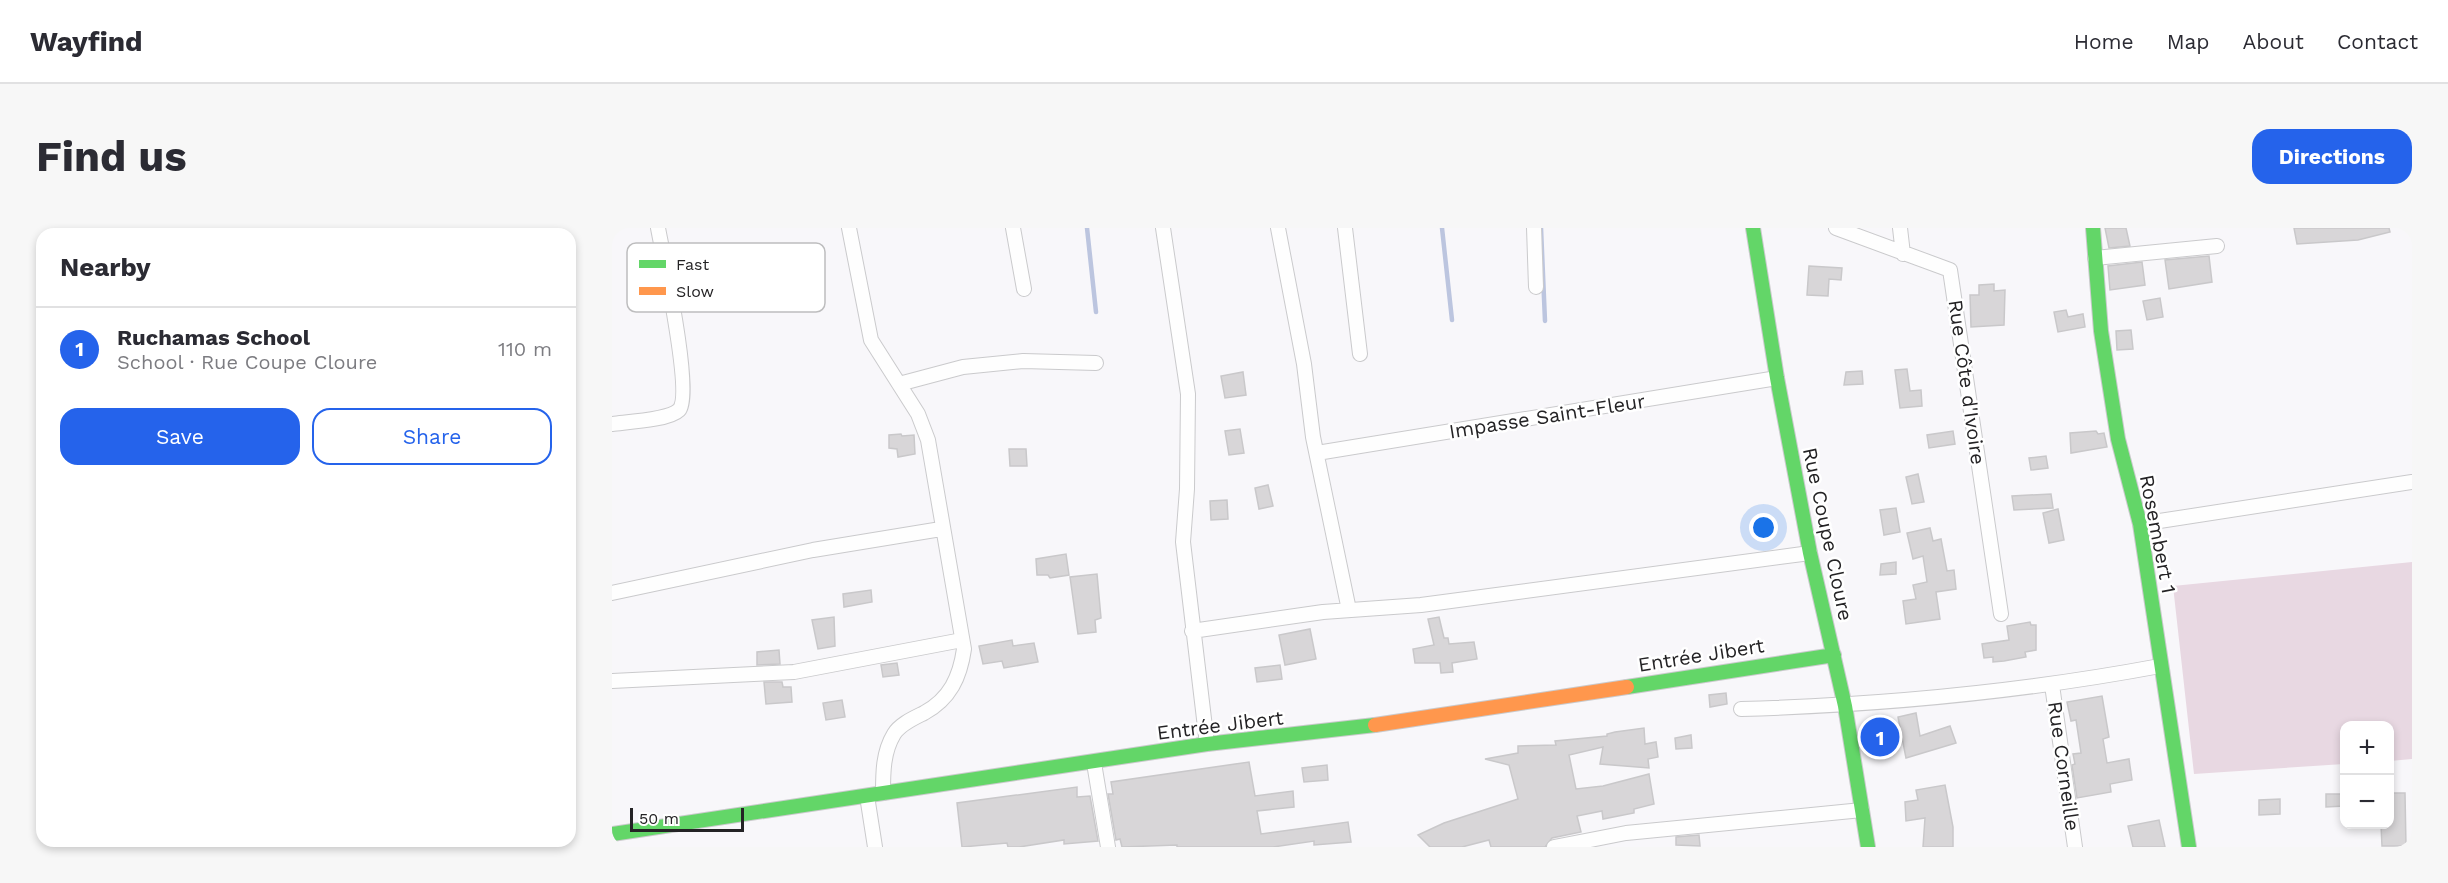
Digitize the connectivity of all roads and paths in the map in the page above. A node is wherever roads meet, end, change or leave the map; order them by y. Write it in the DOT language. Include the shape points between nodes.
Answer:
graph roads {
  1 [pos="658,228"];
  2 [pos="849,228"];
  3 [pos="1013,228"];
  4 [pos="1163,228"];
  5 [pos="1278,228"];
  6 [pos="1345,228"];
  7 [pos="1534,228"];
  8 [pos="1754,228"];
  9 [pos="1836,228"];
  10 [pos="1900,228"];
  11 [pos="2093,228"];
  12 [pos="661,243"];
  13 [pos="2217,246"];
  14 [pos="1903,254"];
  15 [pos="2095,258"];
  16 [pos="1536,287"];
  17 [pos="1024,289"];
  18 [pos="673,312"];
  19 [pos="1360,354"];
  20 [pos="1096,363"];
  21 [pos="1777,378"];
  22 [pos="899,384"];
  23 [pos="612,424"];
  24 [pos="1317,453"];
  25 [pos="2412,482"];
  26 [pos="2140,524"];
  27 [pos="941,529"];
  28 [pos="1810,553"];
  29 [pos="612,593"];
  30 [pos="1349,610"];
  31 [pos="2001,615"];
  32 [pos="1192,631"];
  33 [pos="962,640"];
  34 [pos="1834,655"];
  35 [pos="2160,666"];
  36 [pos="612,681"];
  37 [pos="2052,685"];
  38 [pos="1845,706"];
  39 [pos="1741,709"];
  40 [pos="1207,744"];
  41 [pos="1094,763"];
  42 [pos="883,793"];
  43 [pos="867,796"];
  44 [pos="1862,810"];
  45 [pos="612,834"];
  46 [pos="875,847"];
  47 [pos="1108,847"];
  48 [pos="1554,847"];
  49 [pos="1868,847"];
  50 [pos="2075,847"];
  51 [pos="2189,847"];
  1 -- 12 [label="street"];
  2 -- 22 [label="street" via="871,340"];
  3 -- 17 [label="street"];
  4 -- 32 [label="street" via="1188,394 1183,542"];
  5 -- 24 [label="street"];
  6 -- 19 [label="street"];
  7 -- 16 [label="street"];
  8 -- 21 [label="street, Rue Coupe Cloure"];
  9 -- 14 [label="street, Rue Côte d'Ivoire"];
  10 -- 14 [label="street"];
  11 -- 15 [label="street, Rosembert 1"];
  13 -- 15 [label="street"];
  14 -- 31 [label="street, Rue Côte d'Ivoire" via="1950,270"];
  15 -- 26 [label="street, Rosembert 1" via="2101,331 2118,439"];
  18 -- 23 [label="street" via="681,360 681,407 670,415"];
  20 -- 22 [label="street" via="1023,361 963,367"];
  21 -- 24 [label="street, Impasse Saint-Fleur"];
  21 -- 28 [label="street, Rue Coupe Cloure"];
  22 -- 27 [label="street" via="918,414 928,440"];
  24 -- 30 [label="street"];
  25 -- 26 [label="street"];
  26 -- 35 [label="street, Rosembert 1"];
  27 -- 29 [label="street" via="813,550"];
  27 -- 33 [label="street"];
  28 -- 30 [label="street" via="1421,605"];
  28 -- 34 [label="street, Rue Coupe Cloure"];
  30 -- 32 [label="street"];
  32 -- 40 [label="street"];
  33 -- 36 [label="street" via="794,672"];
  33 -- 42 [label="street" via="961,672 947,694 895,732 884,766"];
  34 -- 38 [label="street, Rue Coupe Cloure"];
  34 -- 40 [label="street, Entrée Jibert" via="1358,728"];
  35 -- 37 [label="street"];
  35 -- 51 [label="street, Rosembert 1"];
  37 -- 38 [label="street"];
  37 -- 50 [label="street, Rue Corneille"];
  38 -- 39 [label="street"];
  38 -- 44 [label="street, Rue Coupe Cloure"];
  40 -- 41 [label="street, Entrée Jibert"];
  41 -- 42 [label="street, Entrée Jibert"];
  41 -- 47 [label="street"];
  42 -- 43 [label="street, Entrée Jibert"];
  43 -- 45 [label="street, Entrée Jibert"];
  43 -- 46 [label="street"];
  44 -- 48 [label="street" via="1626,833"];
  44 -- 49 [label="street, Rue Coupe Cloure"];
}
